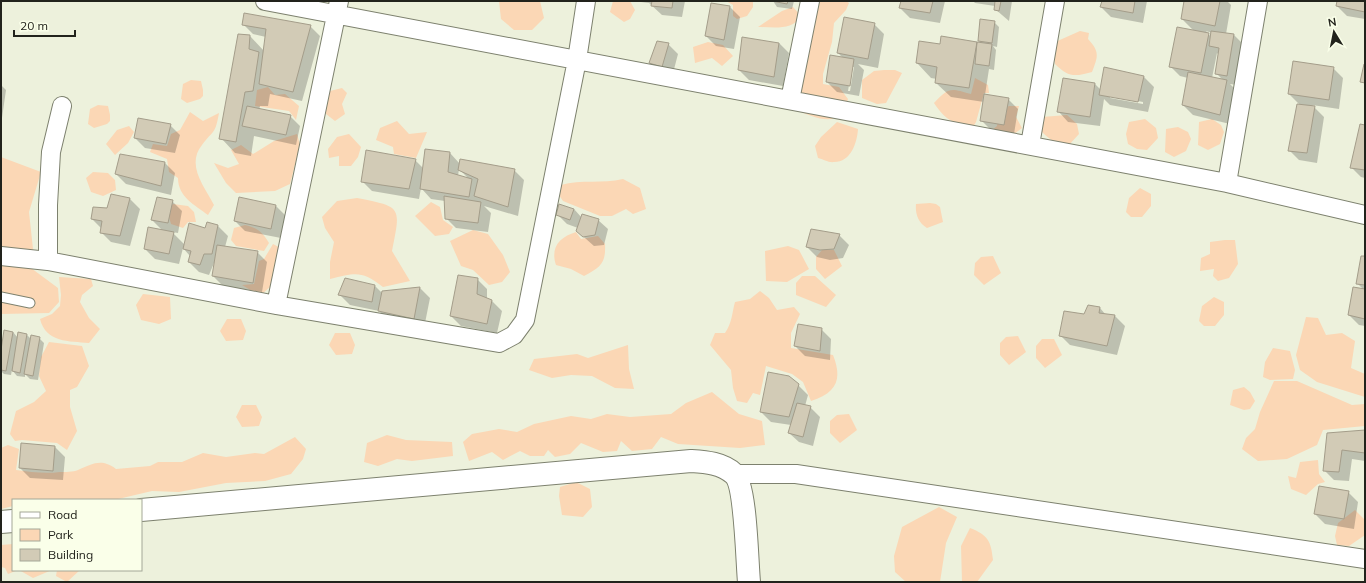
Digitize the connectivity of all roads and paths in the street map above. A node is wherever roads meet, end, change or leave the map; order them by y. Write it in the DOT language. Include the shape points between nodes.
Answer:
graph roads {
  1 [pos="265,1"];
  2 [pos="586,1"];
  3 [pos="810,1"];
  4 [pos="1055,1"];
  5 [pos="1258,1"];
  6 [pos="338,8"];
  7 [pos="577,60"];
  8 [pos="790,100"];
  9 [pos="62,106"];
  10 [pos="1030,145"];
  11 [pos="1226,182"];
  12 [pos="1365,215"];
  13 [pos="1,256"];
  14 [pos="48,261"];
  15 [pos="1,297"];
  16 [pos="30,303"];
  17 [pos="276,304"];
  18 [pos="734,474"];
  19 [pos="142,510"];
  20 [pos="12,521"];
  21 [pos="1,522"];
  22 [pos="1365,560"];
  23 [pos="749,582"];
  1 -- 6 [label="street"];
  2 -- 7 [label="street"];
  3 -- 8 [label="street"];
  4 -- 10 [label="street"];
  5 -- 11 [label="street"];
  6 -- 7 [label="street"];
  6 -- 17 [label="street"];
  7 -- 8 [label="street"];
  7 -- 17 [label="street" via="525,320 514,335 500,343"];
  8 -- 10 [label="street"];
  9 -- 14 [label="street" via="51,152"];
  10 -- 11 [label="street"];
  11 -- 12 [label="street"];
  13 -- 14 [label="street"];
  14 -- 17 [label="street"];
  15 -- 16 [label="lane"];
  18 -- 19 [label="street" via="713,462 691,461"];
  18 -- 22 [label="street" via="796,474"];
  18 -- 23 [label="street" via="741,492"];
  20 -- 21 [label="street"];
}
